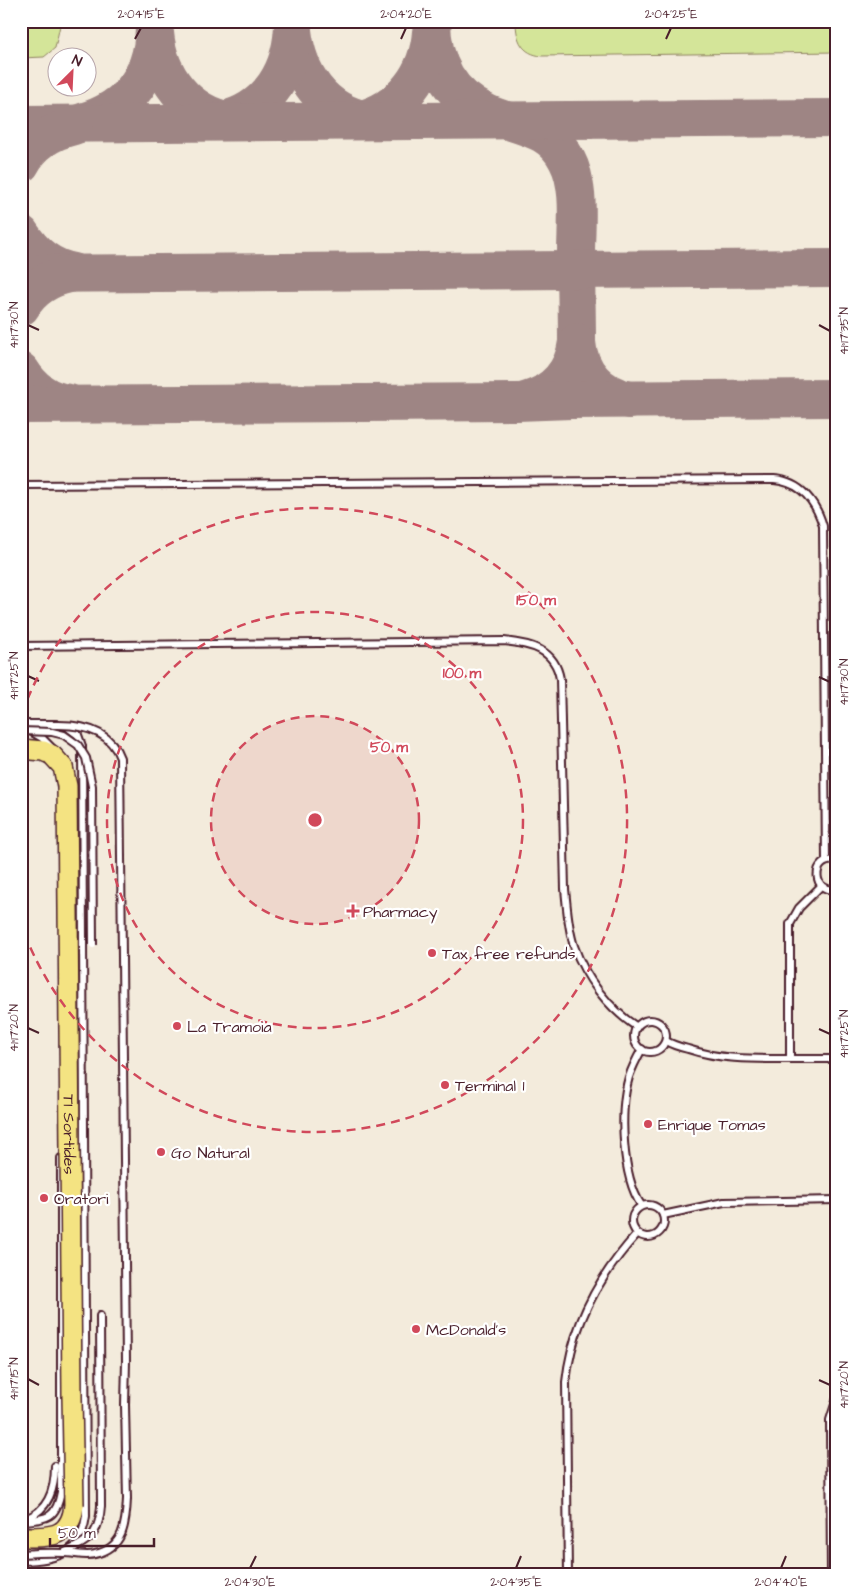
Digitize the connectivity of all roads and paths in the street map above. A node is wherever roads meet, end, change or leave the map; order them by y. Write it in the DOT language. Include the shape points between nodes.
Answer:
graph roads {
  1 [pos="21,485"];
  2 [pos="21,646"];
  3 [pos="21,724"];
  4 [pos="52,728"];
  5 [pos="21,729"];
  6 [pos="21,749"];
  7 [pos="58,785"];
  8 [pos="837,861"];
  9 [pos="826,862"];
  10 [pos="821,886"];
  11 [pos="837,889"];
  12 [pos="93,945"];
  13 [pos="637,1027"];
  14 [pos="666,1041"];
  15 [pos="642,1049"];
  16 [pos="790,1059"];
  17 [pos="837,1059"];
  18 [pos="61,1150"];
  19 [pos="837,1200"];
  20 [pos="641,1205"];
  21 [pos="663,1216"];
  22 [pos="837,1233"];
  23 [pos="638,1234"];
  24 [pos="100,1316"];
  25 [pos="837,1398"];
  26 [pos="55,1466"];
  27 [pos="21,1520"];
  28 [pos="21,1537"];
  29 [pos="64,1553"];
  30 [pos="21,1554"];
  31 [pos="21,1561"];
  32 [pos="568,1574"];
  33 [pos="831,1574"];
  1 -- 9 [label="lane" via="764,480 789,483 811,499 822,526"];
  2 -- 13 [label="lane" via="504,641 538,648 554,662 560,680 565,889 570,931 587,973 603,997"];
  3 -- 31 [label="lane" via="65,725 78,735 82,746 86,1516 82,1532 67,1551 46,1560"];
  4 -- 5 [label="lane, bridge"];
  4 -- 12 [label="lane, bridge" via="78,745 89,770 92,786"];
  4 -- 29 [label="lane, bridge" via="78,725 97,732 109,740 120,758 126,1508 118,1542 96,1554"];
  5 -- 7 [label="lane" via="42,738 53,750 58,765"];
  6 -- 28 [label="main road, T1 Sortides, bridge" via="52,755 63,768 67,786 74,1505 66,1529 50,1536"];
  8 -- 9 [label="lane"];
  9 -- 10 [label="lane" via="817,872"];
  10 -- 11 [label="lane" via="828,890"];
  10 -- 16 [label="lane" via="799,908 790,924"];
  13 -- 14 [label="lane" via="645,1020 656,1021 665,1030"];
  13 -- 15 [label="lane" via="635,1042"];
  14 -- 15 [label="lane" via="658,1050"];
  14 -- 16 [label="lane" via="730,1058"];
  15 -- 20 [label="lane" via="629,1078 623,1129 629,1179"];
  16 -- 17 [label="lane"];
  18 -- 27 [label="lane" via="61,1492 55,1511 48,1518"];
  19 -- 21 [label="lane" via="724,1202"];
  19 -- 22 [label="lane"];
  20 -- 21 [label="lane" via="650,1204 658,1208"];
  20 -- 23 [label="lane" via="634,1211 631,1224"];
  21 -- 23 [label="lane" via="664,1224 657,1234 649,1237"];
  23 -- 32 [label="lane" via="608,1271 592,1298 568,1362"];
  24 -- 29 [label="lane, bridge" via="100,1513 90,1540"];
  25 -- 33 [label="lane" via="830,1420"];
  26 -- 27 [label="lane" via="50,1498 36,1514"];
  29 -- 30 [label="lane, bridge"];
}
